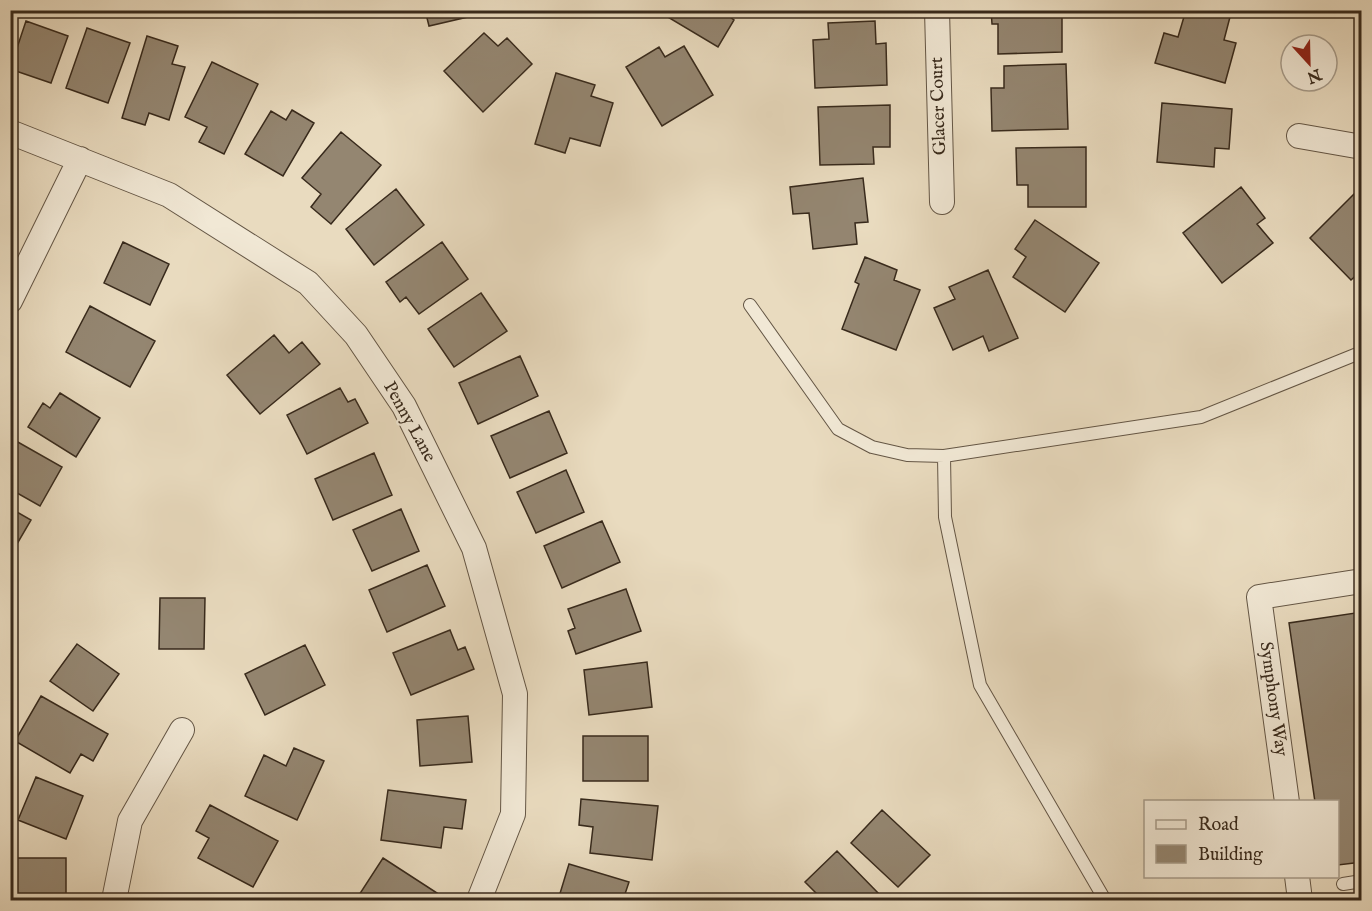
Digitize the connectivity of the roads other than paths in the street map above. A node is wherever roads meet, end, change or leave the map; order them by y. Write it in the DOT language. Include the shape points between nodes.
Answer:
graph roads {
  1 [pos="937,10"];
  2 [pos="10,132"];
  3 [pos="1299,136"];
  4 [pos="1362,147"];
  5 [pos="80,159"];
  6 [pos="942,202"];
  7 [pos="10,301"];
  8 [pos="750,305"];
  9 [pos="1362,352"];
  10 [pos="944,456"];
  11 [pos="1362,581"];
  12 [pos="182,730"];
  13 [pos="1287,800"];
  14 [pos="1297,878"];
  15 [pos="1362,881"];
  16 [pos="1343,884"];
  17 [pos="114,900"];
  18 [pos="479,900"];
  19 [pos="1105,900"];
  20 [pos="1300,900"];
  1 -- 6 [label="street, Glacer Court"];
  2 -- 5 [label="street, Penny Lane"];
  3 -- 4 [label="street"];
  5 -- 7 [label="street"];
  5 -- 18 [label="street, Penny Lane" via="169,195 308,284 356,335 404,406 474,548 515,694 513,814"];
  8 -- 10 [label="lane" via="838,429 872,447 907,455"];
  9 -- 10 [label="lane" via="1201,417"];
  10 -- 19 [label="lane" via="945,517 980,685"];
  11 -- 13 [label="street, Symphony Way" via="1259,597"];
  12 -- 17 [label="street" via="130,821"];
  14 -- 20 [label="street"];
  15 -- 16 [label="lane"];
}
